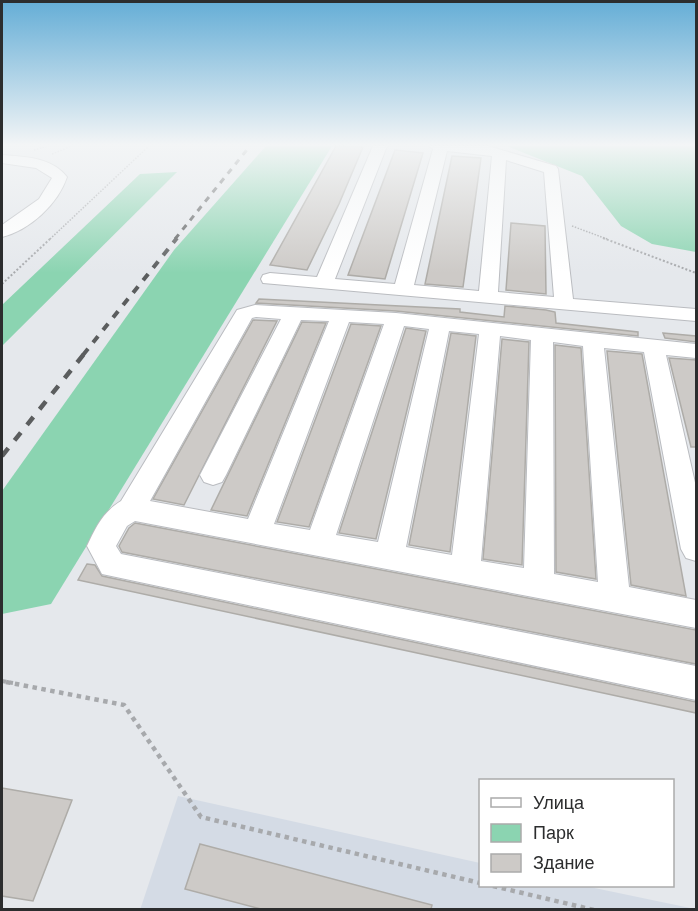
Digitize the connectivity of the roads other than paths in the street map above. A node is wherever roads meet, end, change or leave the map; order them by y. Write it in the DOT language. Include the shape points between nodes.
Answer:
graph roads {
  1 [pos="57,189"];
  2 [pos="363,189"];
  3 [pos="430,189"];
  4 [pos="496,189"];
  5 [pos="553,189"];
  6 [pos="2,232"];
  7 [pos="270,279"];
  8 [pos="324,284"];
  9 [pos="404,290"];
  10 [pos="488,297"];
  11 [pos="564,303"];
  12 [pos="294,313"];
  13 [pos="696,315"];
  14 [pos="341,316"];
  15 [pos="396,319"];
  16 [pos="440,324"];
  17 [pos="490,330"];
  18 [pos="542,336"];
  19 [pos="593,341"];
  20 [pos="654,348"];
  21 [pos="696,351"];
  22 [pos="213,475"];
  23 [pos="131,509"];
  24 [pos="257,532"];
  25 [pos="319,544"];
  26 [pos="696,549"];
  27 [pos="389,557"];
  28 [pos="465,571"];
  29 [pos="539,584"];
  30 [pos="615,598"];
  31 [pos="696,614"];
  32 [pos="696,683"];
  1 -- 6 [label="lane"];
  2 -- 8 [label="lane"];
  3 -- 9 [label="lane"];
  4 -- 10 [label="lane"];
  5 -- 11 [label="lane"];
  7 -- 8 [label="lane"];
  8 -- 9 [label="lane"];
  9 -- 10 [label="lane"];
  10 -- 11 [label="lane"];
  11 -- 13 [label="lane"];
  12 -- 14 [label="lane"];
  12 -- 22 [label="lane"];
  12 -- 23 [label="lane" via="244,314"];
  14 -- 15 [label="lane"];
  14 -- 24 [label="lane"];
  15 -- 16 [label="lane"];
  15 -- 25 [label="lane"];
  16 -- 17 [label="lane"];
  16 -- 27 [label="lane"];
  17 -- 18 [label="lane"];
  17 -- 28 [label="lane"];
  18 -- 19 [label="lane"];
  18 -- 29 [label="lane"];
  19 -- 20 [label="lane"];
  19 -- 30 [label="lane"];
  20 -- 21 [label="lane"];
  20 -- 26 [label="lane"];
  23 -- 24 [label="lane"];
  23 -- 32 [label="lane" via="117,518 101,546 112,565"];
  24 -- 25 [label="lane"];
  25 -- 27 [label="lane"];
  27 -- 28 [label="lane"];
  28 -- 29 [label="lane"];
  29 -- 30 [label="lane"];
  30 -- 31 [label="lane"];
}
